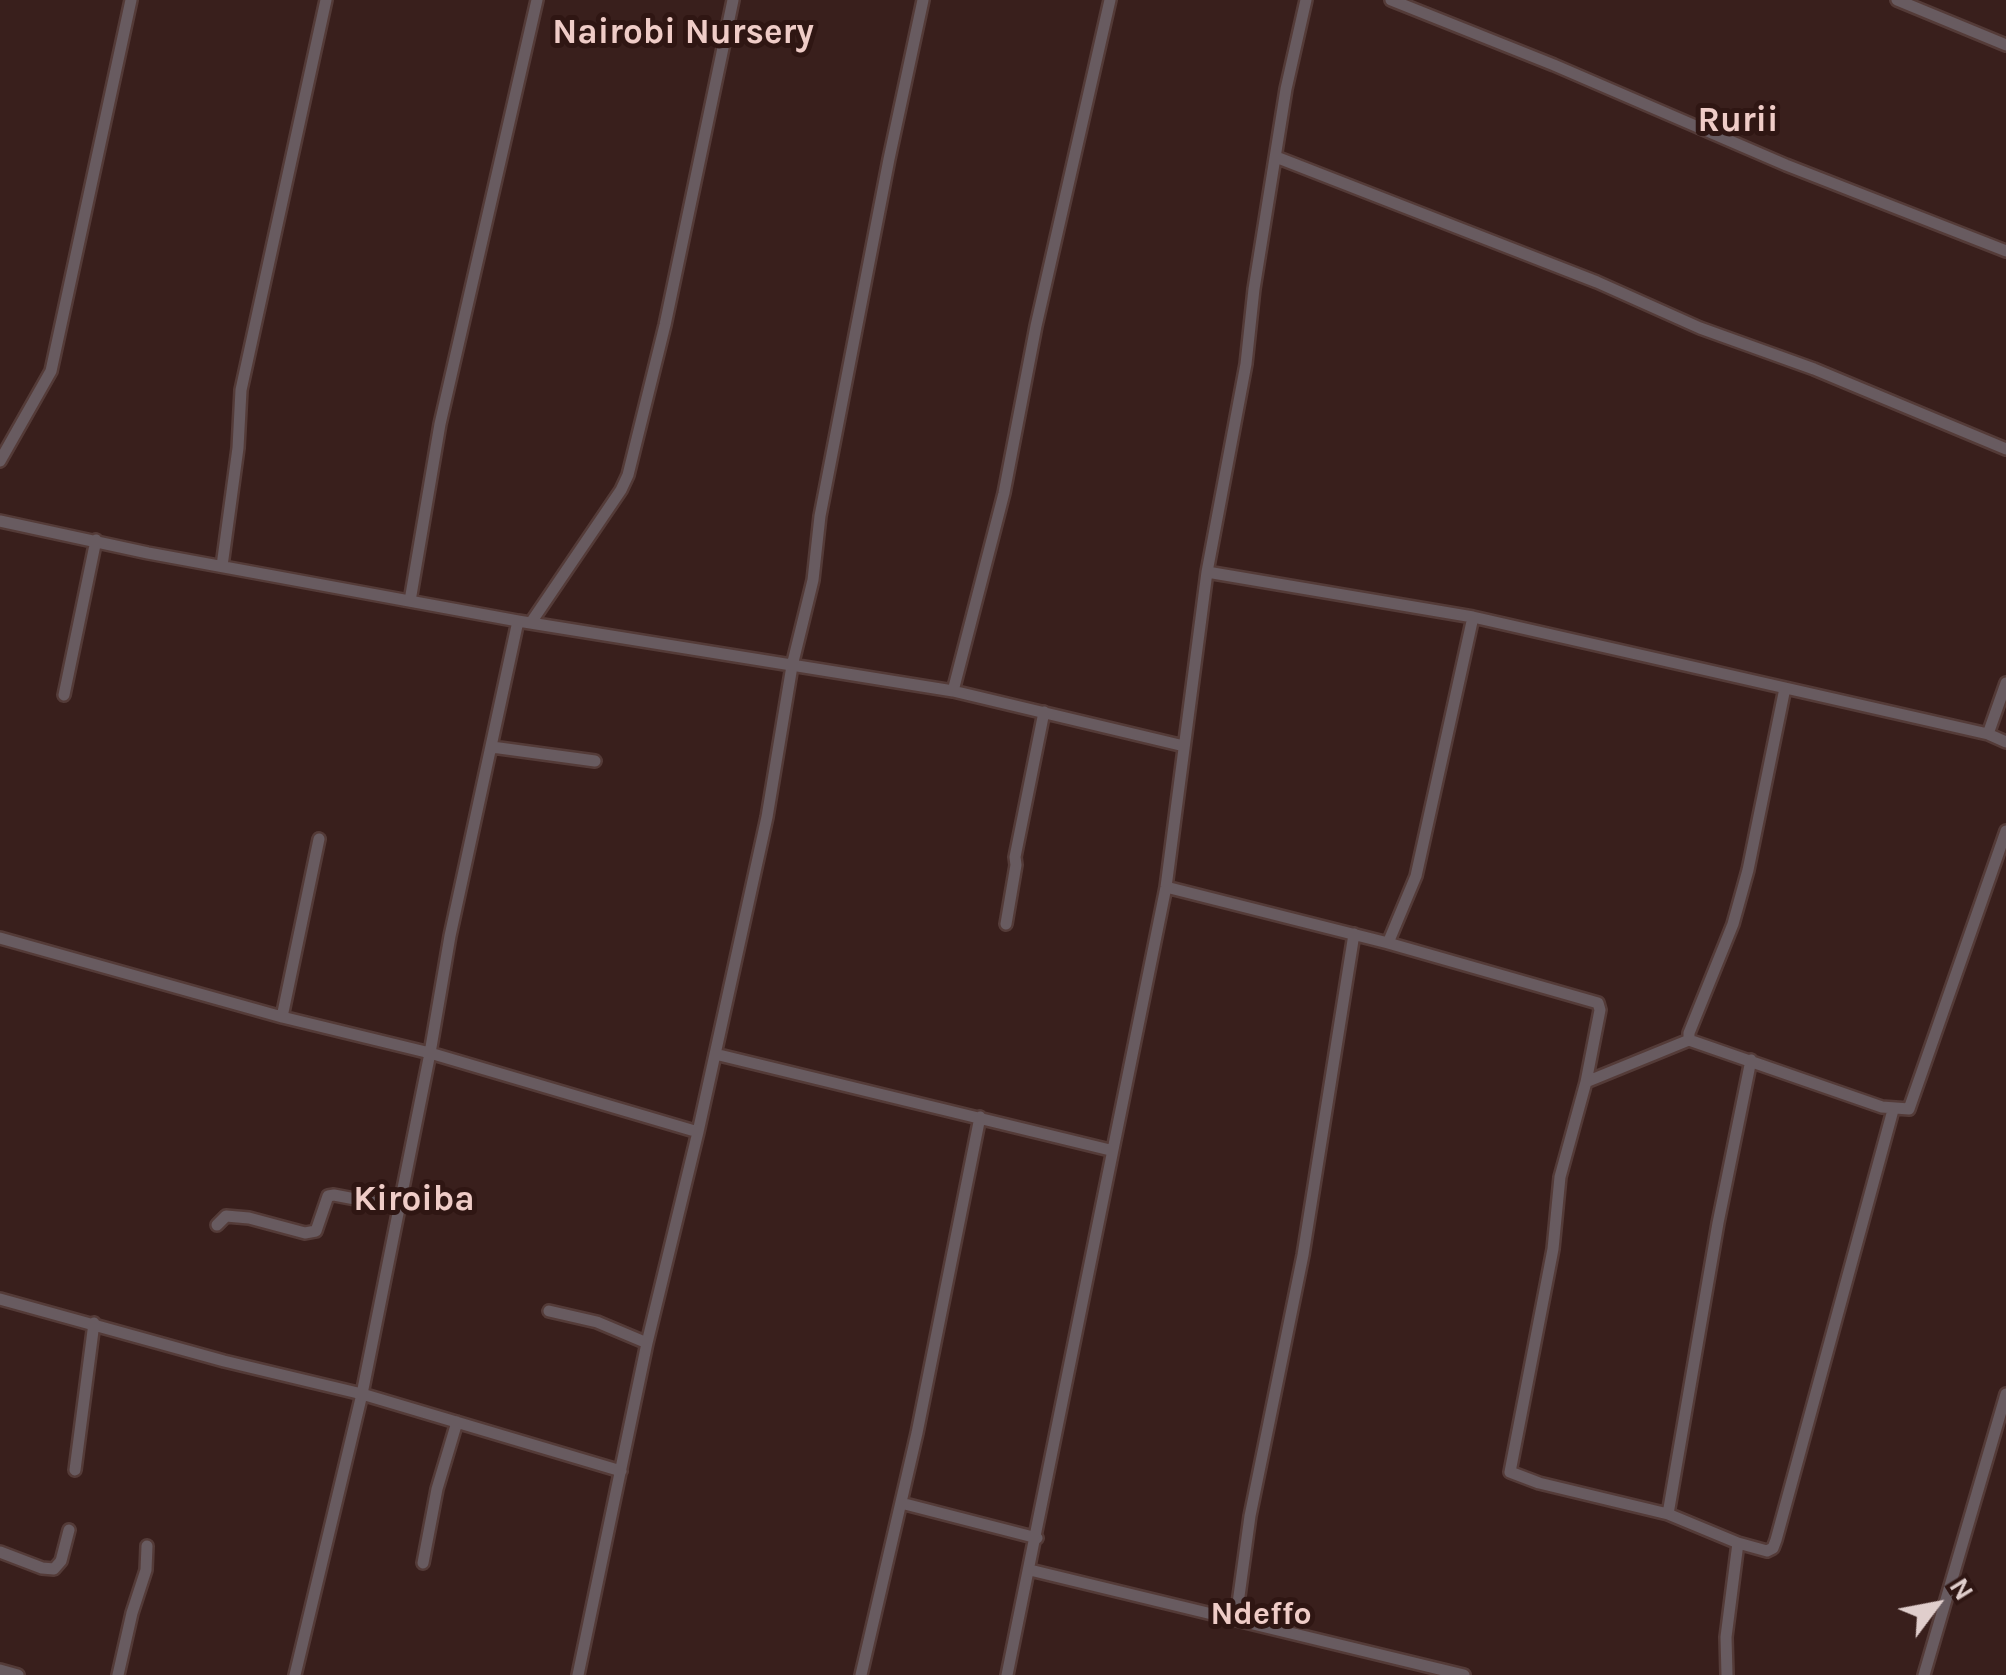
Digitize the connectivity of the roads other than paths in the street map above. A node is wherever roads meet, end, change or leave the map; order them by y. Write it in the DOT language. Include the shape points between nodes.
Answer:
graph roads {
  1 [pos="130,0"];
  2 [pos="326,0"];
  3 [pos="537,0"];
  4 [pos="733,0"];
  5 [pos="924,0"];
  6 [pos="1110,0"];
  7 [pos="1306,0"];
  8 [pos="1391,0"];
  9 [pos="1897,0"];
  10 [pos="2006,45"];
  11 [pos="1276,157"];
  12 [pos="2006,251"];
  13 [pos="2006,449"];
  14 [pos="0,460"];
  15 [pos="0,521"];
  16 [pos="96,540"];
  17 [pos="222,566"];
  18 [pos="1207,572"];
  19 [pos="410,601"];
  20 [pos="1474,616"];
  21 [pos="518,621"];
  22 [pos="532,621"];
  23 [pos="792,666"];
  24 [pos="2006,682"];
  25 [pos="1785,688"];
  26 [pos="953,691"];
  27 [pos="64,695"];
  28 [pos="1044,712"];
  29 [pos="1988,734"];
  30 [pos="2006,742"];
  31 [pos="1184,746"];
  32 [pos="492,747"];
  33 [pos="595,761"];
  34 [pos="2006,831"];
  35 [pos="319,840"];
  36 [pos="1166,887"];
  37 [pos="1006,924"];
  38 [pos="1354,934"];
  39 [pos="0,938"];
  40 [pos="1388,943"];
  41 [pos="282,1017"];
  42 [pos="1689,1040"];
  43 [pos="430,1053"];
  44 [pos="715,1054"];
  45 [pos="1751,1060"];
  46 [pos="1586,1082"];
  47 [pos="1892,1110"];
  48 [pos="980,1117"];
  49 [pos="698,1132"];
  50 [pos="1110,1150"];
  51 [pos="398,1207"];
  52 [pos="217,1224"];
  53 [pos="0,1298"];
  54 [pos="548,1311"];
  55 [pos="94,1324"];
  56 [pos="647,1343"];
  57 [pos="362,1394"];
  58 [pos="2006,1394"];
  59 [pos="457,1422"];
  60 [pos="76,1470"];
  61 [pos="621,1471"];
  62 [pos="901,1503"];
  63 [pos="1668,1514"];
  64 [pos="69,1530"];
  65 [pos="1037,1538"];
  66 [pos="1738,1543"];
  67 [pos="147,1546"];
  68 [pos="0,1552"];
  69 [pos="423,1563"];
  70 [pos="1030,1570"];
  71 [pos="1236,1618"];
  72 [pos="0,1670"];
  73 [pos="1427,1671"];
  74 [pos="18,1675"];
  75 [pos="118,1675"];
  76 [pos="296,1675"];
  77 [pos="578,1675"];
  78 [pos="861,1675"];
  79 [pos="1007,1675"];
  80 [pos="1464,1675"];
  81 [pos="1727,1675"];
  82 [pos="1924,1675"];
  1 -- 14 [label="street" via="51,370"];
  2 -- 17 [label="street" via="241,390"];
  3 -- 19 [label="street" via="440,424"];
  4 -- 22 [label="street" via="628,475"];
  5 -- 23 [label="street"];
  6 -- 26 [label="street" via="1004,493"];
  7 -- 11 [label="street"];
  8 -- 12 [label="street"];
  9 -- 10 [label="street"];
  11 -- 13 [label="street"];
  11 -- 18 [label="street"];
  15 -- 16 [label="street"];
  16 -- 17 [label="street"];
  16 -- 27 [label="street"];
  17 -- 19 [label="street"];
  18 -- 20 [label="street"];
  18 -- 31 [label="street"];
  19 -- 21 [label="street"];
  20 -- 25 [label="street"];
  20 -- 40 [label="street" via="1416,876"];
  21 -- 22 [label="street"];
  21 -- 32 [label="street"];
  22 -- 23 [label="street"];
  23 -- 26 [label="street"];
  23 -- 44 [label="street" via="767,818"];
  24 -- 29 [label="street"];
  25 -- 29 [label="street"];
  25 -- 42 [label="street" via="1748,870"];
  26 -- 28 [label="street"];
  28 -- 31 [label="street"];
  28 -- 37 [label="street"];
  29 -- 30 [label="street"];
  31 -- 36 [label="street"];
  32 -- 33 [label="street"];
  32 -- 43 [label="street"];
  34 -- 47 [label="street" via="1910,1106"];
  35 -- 41 [label="street"];
  36 -- 38 [label="street"];
  36 -- 50 [label="street"];
  38 -- 40 [label="street"];
  38 -- 71 [label="street"];
  39 -- 41 [label="street"];
  40 -- 46 [label="street" via="1598,1002"];
  41 -- 43 [label="street"];
  42 -- 45 [label="street"];
  42 -- 46 [label="street"];
  43 -- 49 [label="street"];
  43 -- 51 [label="street"];
  44 -- 48 [label="street"];
  44 -- 49 [label="street"];
  45 -- 47 [label="street"];
  45 -- 63 [label="street"];
  46 -- 63 [label="street" via="1560,1177 1553,1249 1510,1472"];
  47 -- 66 [label="street" via="1774,1548"];
  48 -- 50 [label="street"];
  48 -- 62 [label="street"];
  49 -- 56 [label="street"];
  50 -- 65 [label="street"];
  51 -- 52 [label="street" via="334,1195 316,1231 226,1216"];
  51 -- 57 [label="street"];
  53 -- 55 [label="street"];
  54 -- 56 [label="street"];
  55 -- 57 [label="street"];
  55 -- 60 [label="street"];
  56 -- 61 [label="street"];
  57 -- 59 [label="street"];
  57 -- 76 [label="street"];
  58 -- 82 [label="street"];
  59 -- 61 [label="street"];
  59 -- 69 [label="street"];
  61 -- 77 [label="street"];
  62 -- 65 [label="street"];
  62 -- 78 [label="street"];
  63 -- 66 [label="street"];
  64 -- 68 [label="street" via="54,1569"];
  65 -- 70 [label="street"];
  66 -- 81 [label="street"];
  67 -- 75 [label="street"];
  70 -- 71 [label="street"];
  70 -- 79 [label="street"];
  71 -- 73 [label="street"];
  72 -- 74 [label="street"];
  73 -- 80 [label="street"];
}
